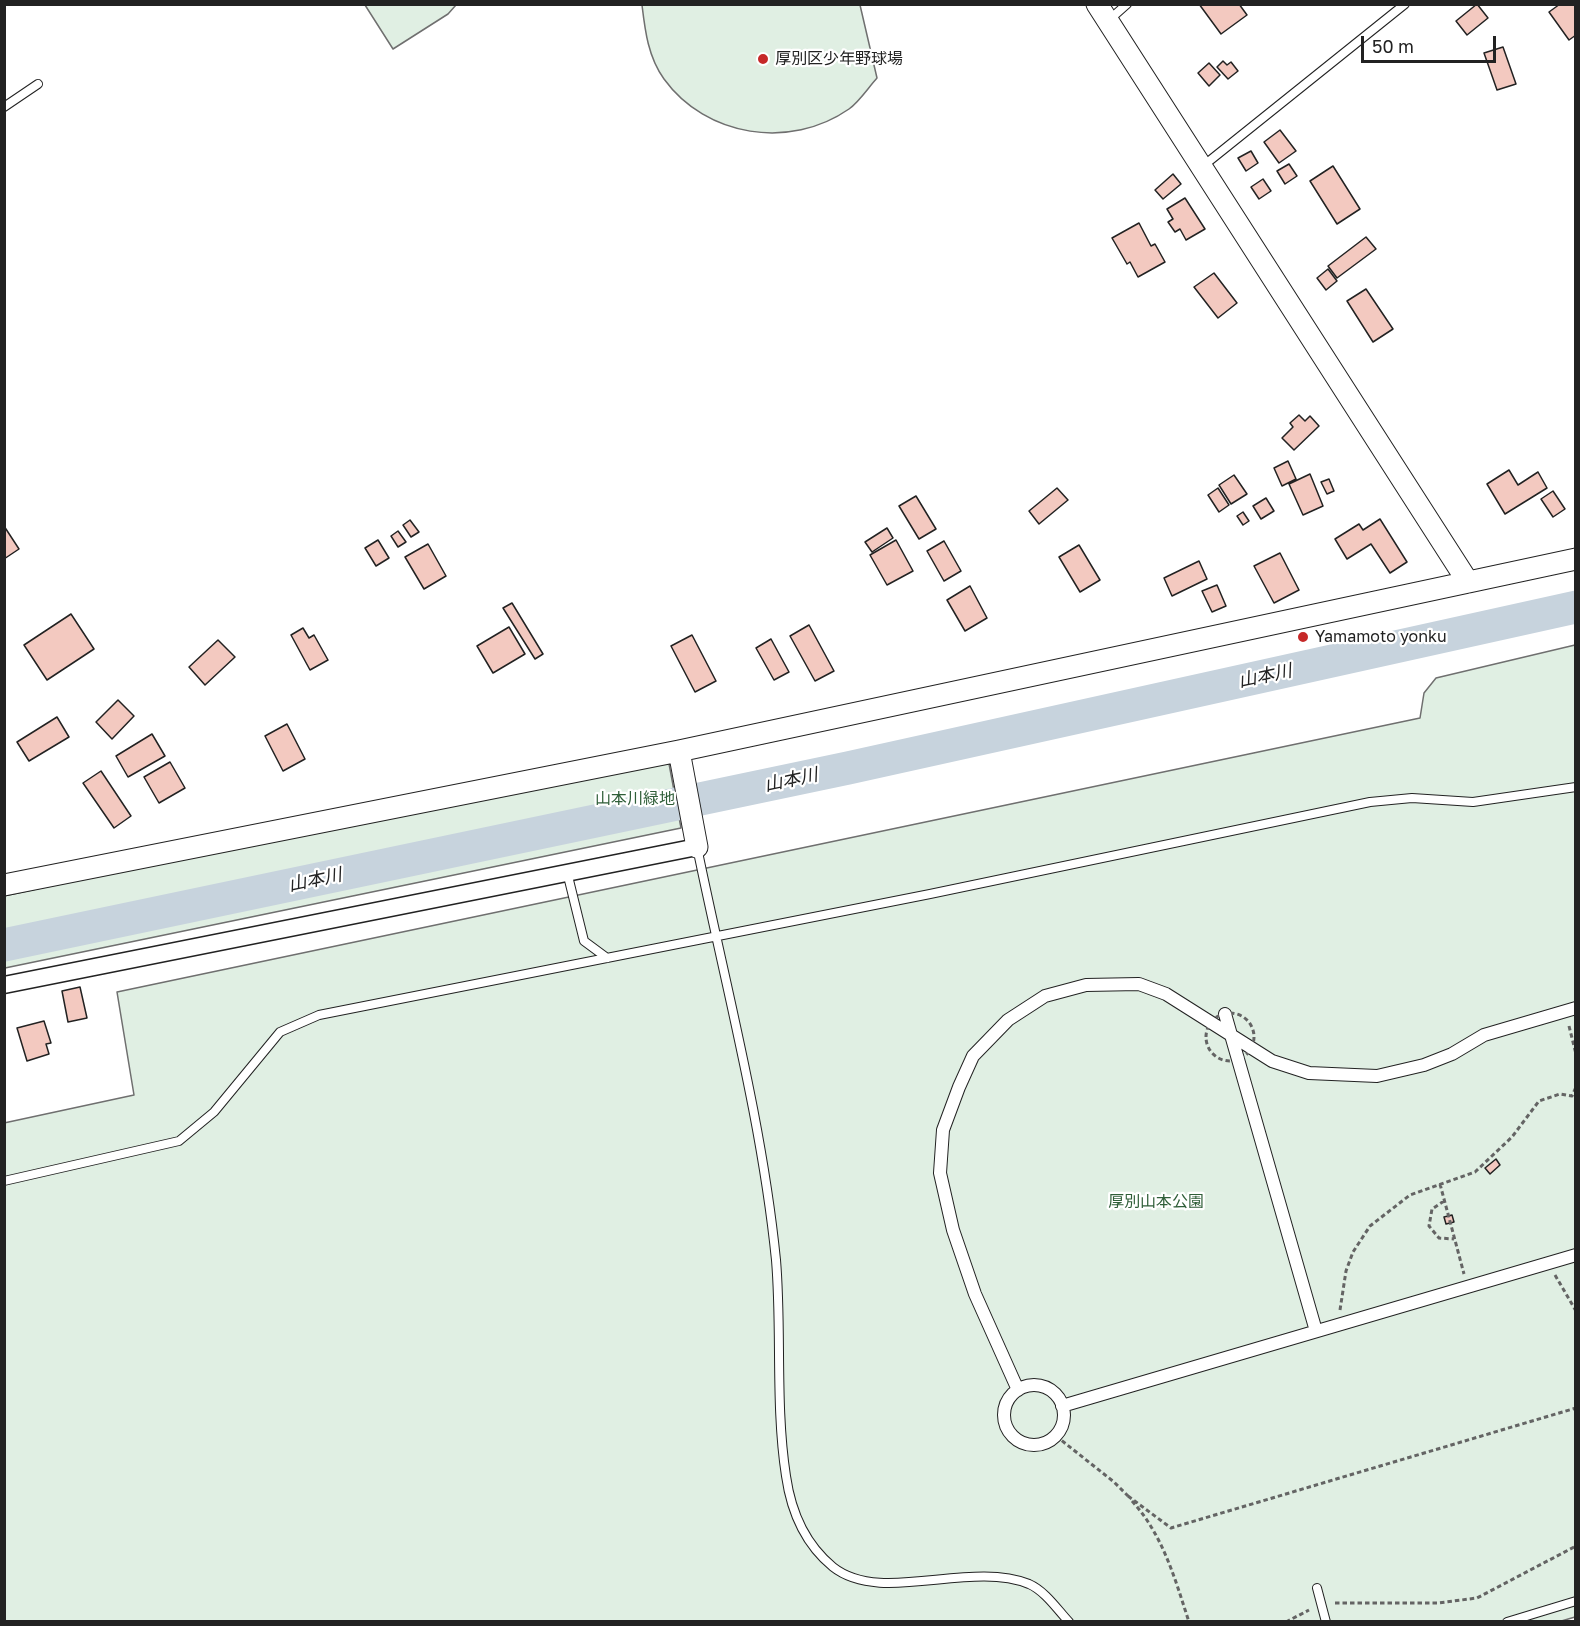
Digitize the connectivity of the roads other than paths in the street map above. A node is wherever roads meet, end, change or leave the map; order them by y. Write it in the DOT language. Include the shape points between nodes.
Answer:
graph roads {
  1 [pos="1127,4"];
  2 [pos="1405,4"];
  3 [pos="1102,13"];
  4 [pos="38,84"];
  5 [pos="4,107"];
  6 [pos="1200,169"];
  7 [pos="1575,559"];
  8 [pos="1468,582"];
  9 [pos="679,751"];
  10 [pos="1575,787"];
  11 [pos="696,839"];
  12 [pos="567,872"];
  13 [pos="4,885"];
  14 [pos="715,935"];
  15 [pos="607,958"];
  16 [pos="4,985"];
  17 [pos="1570,1010"];
  18 [pos="1225,1014"];
  19 [pos="1230,1035"];
  20 [pos="4,1181"];
  21 [pos="1575,1255"];
  22 [pos="1316,1331"];
  23 [pos="1018,1390"];
  24 [pos="1062,1406"];
  25 [pos="1317,1588"];
  26 [pos="1575,1601"];
  27 [pos="1068,1622"];
  28 [pos="1326,1622"];
  29 [pos="1507,1622"];
  1 -- 3 [label="lane"];
  2 -- 6 [label="lane"];
  3 -- 6 [label="street"];
  4 -- 5 [label="lane"];
  6 -- 8 [label="street"];
  7 -- 8 [label="street"];
  8 -- 9 [label="street"];
  9 -- 11 [label="street"];
  9 -- 13 [label="street"];
  10 -- 14 [label="lane" via="1473,802 1412,798 1370,802"];
  11 -- 12 [label="street"];
  11 -- 14 [label="lane"];
  12 -- 15 [label="lane" via="584,941"];
  12 -- 16 [label="street"];
  14 -- 15 [label="lane"];
  14 -- 27 [label="lane" via="753,1112 774,1250 786,1476 796,1517 811,1546 834,1569 859,1580 888,1583 966,1575 1006,1578 1031,1584"];
  15 -- 20 [label="lane" via="319,1015 280,1032 214,1112 179,1141"];
  17 -- 19 [label="street" via="1484,1035 1424,1065 1377,1076 1310,1073 1272,1061"];
  18 -- 19 [label="street"];
  19 -- 22 [label="street"];
  19 -- 23 [label="street" via="1166,994 1139,984 1086,985 1044,996 1008,1020 973,1056 943,1130 940,1173 952,1227 975,1294"];
  21 -- 22 [label="street"];
  22 -- 24 [label="street"];
  23 -- 24 [label="street" via="1044,1387"];
  23 -- 24 [label="street" via="1005,1409 1006,1425 1016,1440 1033,1445 1056,1436 1063,1422"];
  25 -- 28 [label="lane"];
  26 -- 29 [label="lane"];
}
